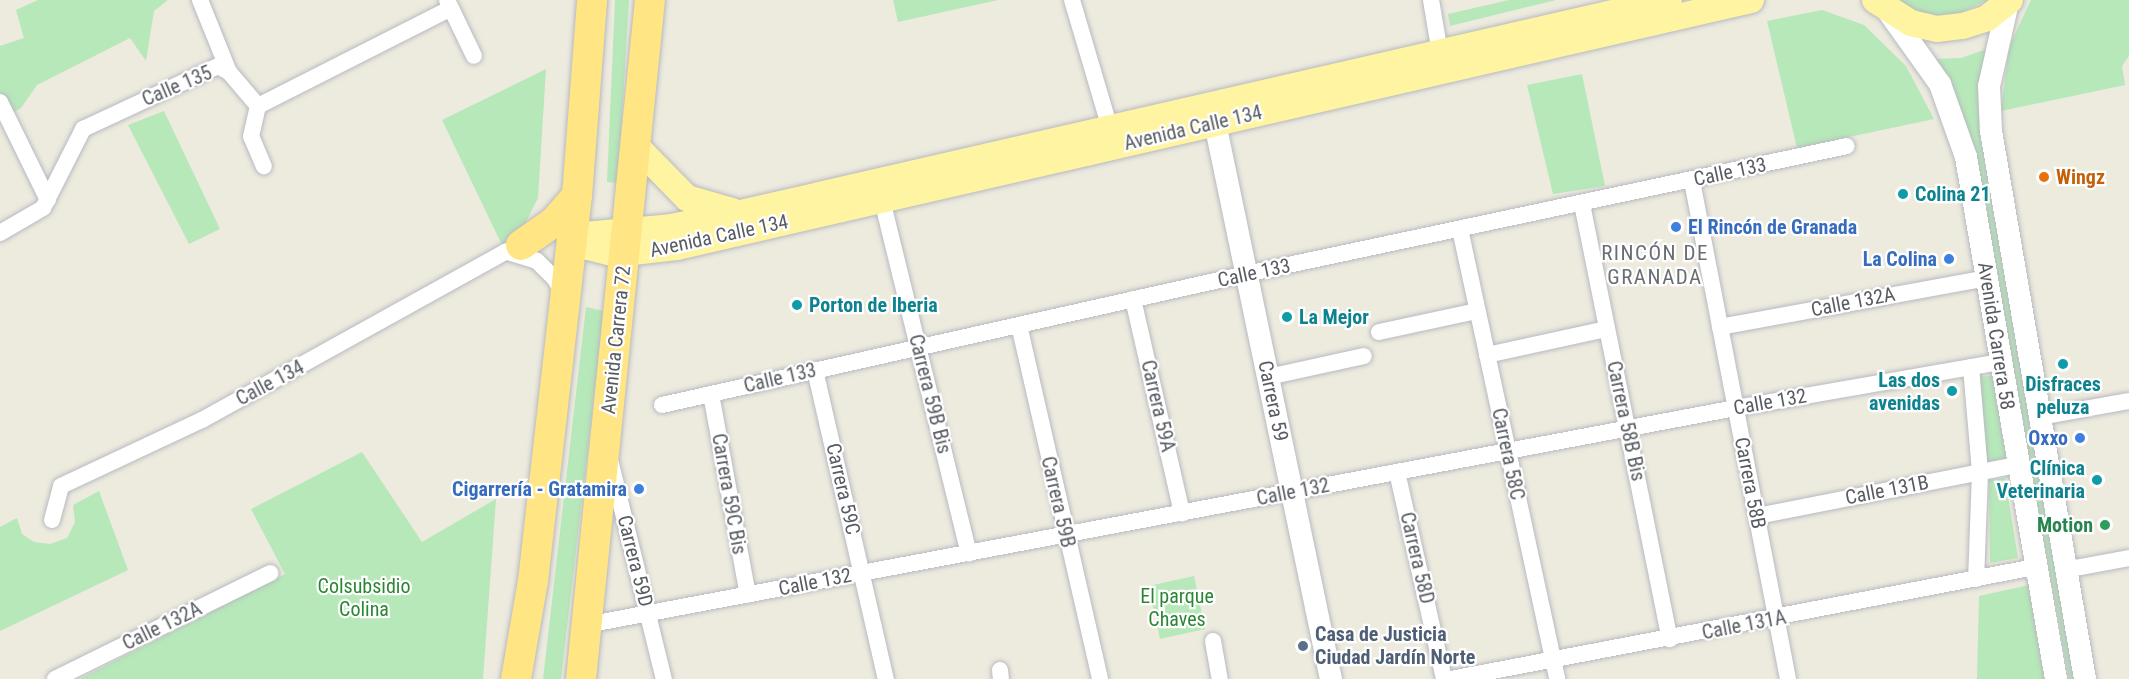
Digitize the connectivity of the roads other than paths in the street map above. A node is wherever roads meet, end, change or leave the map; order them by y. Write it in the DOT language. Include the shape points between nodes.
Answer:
graph roads {
  1 [pos="200,0"];
  2 [pos="592,0"];
  3 [pos="650,0"];
  4 [pos="1072,0"];
  5 [pos="1431,0"];
  6 [pos="1670,0"];
  7 [pos="1751,0"];
  8 [pos="2009,1"];
  9 [pos="448,4"];
  10 [pos="1876,5"];
  11 [pos="1440,52"];
  12 [pos="474,56"];
  13 [pos="229,72"];
  14 [pos="0,102"];
  15 [pos="258,106"];
  16 [pos="1215,123"];
  17 [pos="1110,128"];
  18 [pos="636,146"];
  19 [pos="1847,146"];
  20 [pos="264,166"];
  21 [pos="1692,180"];
  22 [pos="578,196"];
  23 [pos="48,200"];
  24 [pos="882,200"];
  25 [pos="1582,204"];
  26 [pos="741,213"];
  27 [pos="1460,229"];
  28 [pos="0,233"];
  29 [pos="573,236"];
  30 [pos="626,243"];
  31 [pos="513,249"];
  32 [pos="1246,274"];
  33 [pos="1986,278"];
  34 [pos="1133,299"];
  35 [pos="565,302"];
  36 [pos="1477,311"];
  37 [pos="1019,325"];
  38 [pos="1720,327"];
  39 [pos="1606,329"];
  40 [pos="1379,333"];
  41 [pos="918,347"];
  42 [pos="1487,355"];
  43 [pos="1364,356"];
  44 [pos="2000,362"];
  45 [pos="1971,367"];
  46 [pos="815,370"];
  47 [pos="1268,377"];
  48 [pos="711,394"];
  49 [pos="2129,401"];
  50 [pos="662,405"];
  51 [pos="1736,408"];
  52 [pos="2040,417"];
  53 [pos="1628,428"];
  54 [pos="605,442"];
  55 [pos="1508,451"];
  56 [pos="2017,465"];
  57 [pos="1398,472"];
  58 [pos="1980,472"];
  59 [pos="1292,492"];
  60 [pos="1182,513"];
  61 [pos="1756,516"];
  62 [pos="52,520"];
  63 [pos="1065,535"];
  64 [pos="969,553"];
  65 [pos="2129,558"];
  66 [pos="2036,567"];
  67 [pos="2065,570"];
  68 [pos="270,573"];
  69 [pos="863,573"];
  70 [pos="1976,579"];
  71 [pos="533,581"];
  72 [pos="747,595"];
  73 [pos="649,613"];
  74 [pos="1776,619"];
  75 [pos="586,626"];
  76 [pos="1670,639"];
  77 [pos="1213,641"];
  78 [pos="1553,660"];
  79 [pos="55,679"];
  80 [pos="516,679"];
  81 [pos="528,679"];
  82 [pos="580,679"];
  83 [pos="664,679"];
  84 [pos="886,679"];
  85 [pos="1100,679"];
  86 [pos="1220,679"];
  87 [pos="1331,679"];
  88 [pos="1444,679"];
  89 [pos="1451,679"];
  90 [pos="1557,679"];
  91 [pos="1788,679"];
  92 [pos="2055,679"];
  93 [pos="2085,679"];
  1 -- 13 [label="street"];
  2 -- 22 [label="highway"];
  3 -- 18 [label="highway, Avenida Carrera 72"];
  4 -- 17 [label="street"];
  5 -- 11 [label="street"];
  6 -- 11 [label="main road, Avenida Calle 134"];
  7 -- 16 [label="main road, Avenida Calle 134"];
  8 -- 10 [label="main road" via="1987,18 1936,29 1911,23"];
  8 -- 52 [label="main road, Avenida Carrera 58" via="1993,64 1990,116"];
  9 -- 12 [label="street"];
  9 -- 15 [label="street"];
  10 -- 33 [label="main road, Avenida Carrera 58" via="1926,60 1956,122 1966,157"];
  11 -- 17 [label="main road, Avenida Calle 134"];
  13 -- 15 [label="street, Calle 135"];
  13 -- 23 [label="street, Calle 135" via="218,66 210,68 83,129"];
  14 -- 23 [label="street"];
  15 -- 20 [label="street" via="251,136"];
  16 -- 24 [label="main road, Avenida Calle 134"];
  16 -- 32 [label="main road, Carrera 59"];
  17 -- 26 [label="main road, Avenida Calle 134"];
  18 -- 26 [label="main road" via="687,198"];
  18 -- 30 [label="highway, Avenida Carrera 72"];
  19 -- 21 [label="street, Calle 133"];
  21 -- 25 [label="street, Calle 133"];
  21 -- 38 [label="street, Carrera 58B"];
  22 -- 29 [label="highway"];
  22 -- 31 [label="highway" via="554,222"];
  23 -- 28 [label="street, Calle 135" via="35,214"];
  24 -- 30 [label="main road, Avenida Calle 134" via="677,247"];
  24 -- 41 [label="street, Carrera 59B Bis"];
  25 -- 27 [label="street, Calle 133"];
  25 -- 39 [label="street, Carrera 58B Bis"];
  26 -- 30 [label="main road, Avenida Calle 134"];
  27 -- 32 [label="street, Calle 133"];
  27 -- 36 [label="street, Carrera 58C"];
  29 -- 30 [label="main road, Avenida Calle 134" via="597,250"];
  29 -- 31 [label="street, Calle 134"];
  29 -- 35 [label="highway"];
  30 -- 54 [label="highway, Avenida Carrera 72"];
  31 -- 35 [label="street" via="547,269"];
  31 -- 62 [label="street, Calle 134" via="202,420 61,486"];
  32 -- 34 [label="street, Calle 133"];
  32 -- 47 [label="main road, Carrera 59"];
  33 -- 38 [label="street, Calle 132A"];
  33 -- 44 [label="main road, Avenida Carrera 58"];
  34 -- 37 [label="street, Calle 133"];
  34 -- 60 [label="street, Carrera 59A"];
  35 -- 71 [label="highway"];
  36 -- 40 [label="street"];
  36 -- 42 [label="street, Carrera 58C"];
  37 -- 41 [label="street, Calle 133"];
  37 -- 63 [label="street, Carrera 59B"];
  38 -- 51 [label="street, Carrera 58B"];
  39 -- 42 [label="street"];
  39 -- 53 [label="street, Carrera 58B Bis"];
  41 -- 46 [label="street, Calle 133"];
  41 -- 64 [label="street, Carrera 59B Bis"];
  42 -- 55 [label="street, Carrera 58C"];
  43 -- 47 [label="street"];
  44 -- 45 [label="street, Calle 132"];
  44 -- 56 [label="main road, Avenida Carrera 58"];
  45 -- 51 [label="street, Calle 132"];
  45 -- 58 [label="street"];
  46 -- 48 [label="street, Calle 133"];
  46 -- 69 [label="street, Carrera 59C"];
  47 -- 59 [label="main road, Carrera 59"];
  48 -- 50 [label="street, Calle 133"];
  48 -- 72 [label="street, Carrera 59C Bis"];
  49 -- 52 [label="street"];
  51 -- 53 [label="street, Calle 132"];
  51 -- 61 [label="street, Carrera 58B"];
  52 -- 67 [label="main road, Avenida Carrera 58"];
  53 -- 55 [label="street, Calle 132"];
  53 -- 76 [label="street, Carrera 58B Bis"];
  54 -- 73 [label="street, Carrera 59D"];
  54 -- 75 [label="highway, Avenida Carrera 72"];
  55 -- 57 [label="street, Calle 132"];
  55 -- 78 [label="street, Carrera 58C"];
  56 -- 58 [label="street, Calle 131B"];
  56 -- 66 [label="main road, Avenida Carrera 58"];
  57 -- 59 [label="street, Calle 132"];
  57 -- 88 [label="street, Carrera 58D"];
  58 -- 61 [label="street, Calle 131B"];
  58 -- 70 [label="street"];
  59 -- 60 [label="street, Calle 132"];
  59 -- 87 [label="main road, Carrera 59"];
  60 -- 63 [label="street, Calle 132"];
  61 -- 74 [label="street, Carrera 58B"];
  63 -- 64 [label="street, Calle 132"];
  63 -- 85 [label="street, Carrera 59B"];
  64 -- 69 [label="street, Calle 132"];
  65 -- 67 [label="street"];
  66 -- 70 [label="street, Calle 131A"];
  66 -- 92 [label="main road, Avenida Carrera 58"];
  67 -- 93 [label="main road, Avenida Carrera 58"];
  68 -- 79 [label="street, Calle 132A"];
  69 -- 72 [label="street, Calle 132"];
  69 -- 84 [label="street, Carrera 59C"];
  70 -- 74 [label="street, Calle 131A"];
  71 -- 80 [label="highway"];
  71 -- 81 [label="highway"];
  72 -- 73 [label="street, Calle 132"];
  73 -- 75 [label="street, Calle 132"];
  73 -- 83 [label="street, Carrera 59D"];
  74 -- 76 [label="street, Calle 131A"];
  74 -- 91 [label="street, Carrera 58B"];
  75 -- 82 [label="highway, Avenida Carrera 72"];
  76 -- 78 [label="street, Calle 131A"];
  77 -- 86 [label="street"];
  78 -- 89 [label="street, Calle 131A"];
  78 -- 90 [label="street, Carrera 58C"];
}
